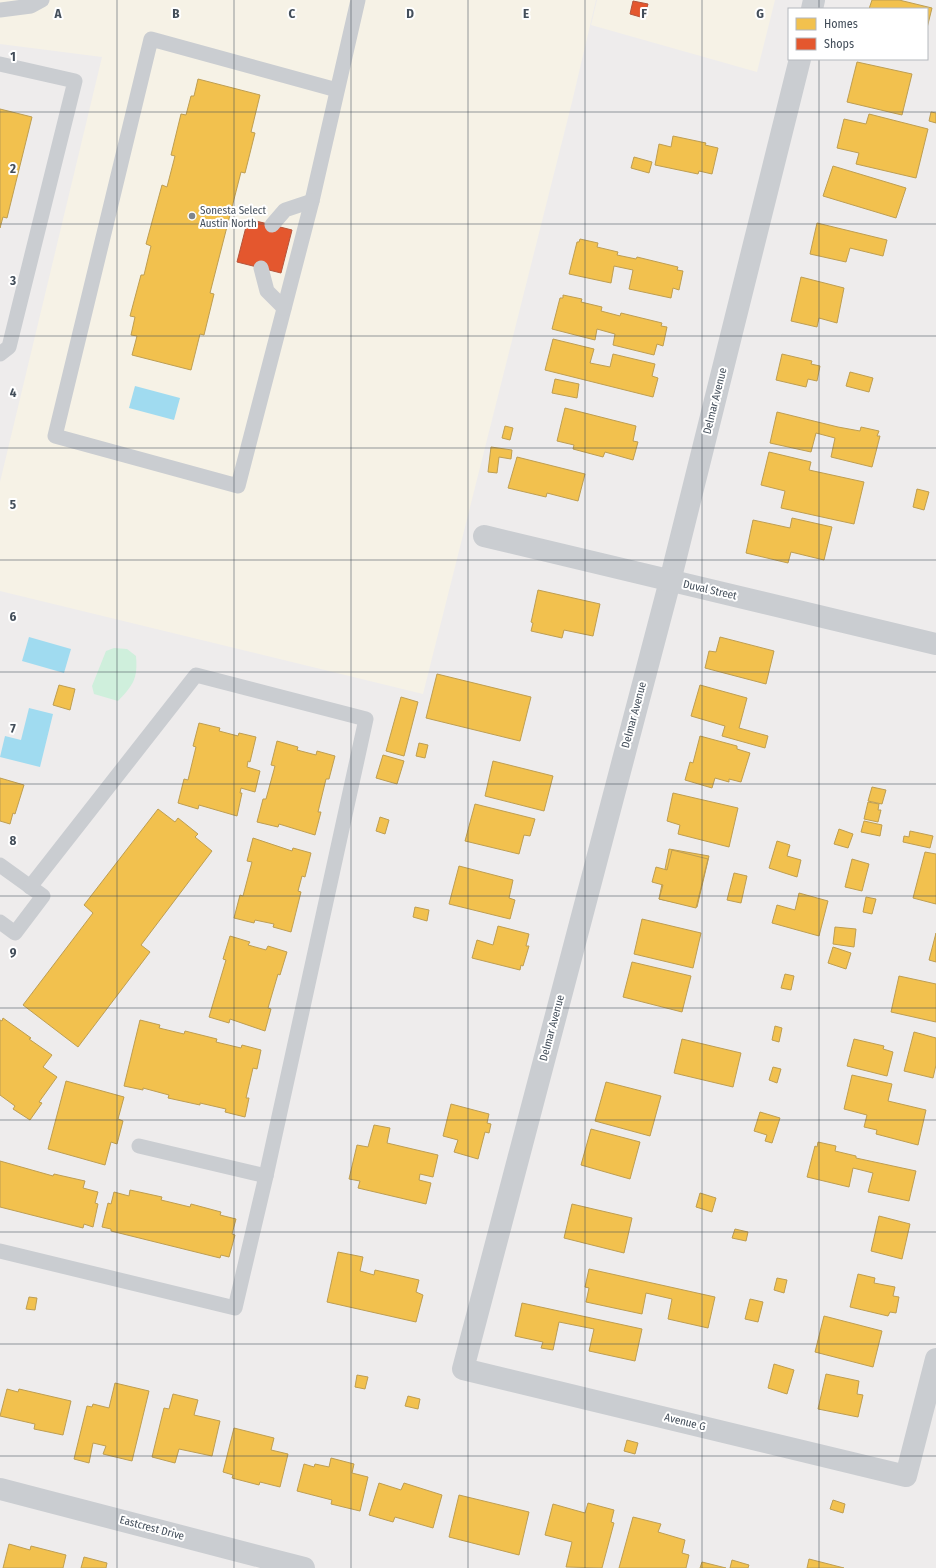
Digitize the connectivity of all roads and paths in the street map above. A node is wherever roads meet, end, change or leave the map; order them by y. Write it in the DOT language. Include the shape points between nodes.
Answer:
graph roads {
  1 [pos="42,0"];
  2 [pos="358,0"];
  3 [pos="0,10"];
  4 [pos="800,60"];
  5 [pos="0,64"];
  6 [pos="337,90"];
  7 [pos="312,201"];
  8 [pos="272,225"];
  9 [pos="261,268"];
  10 [pos="284,308"];
  11 [pos="0,354"];
  12 [pos="484,536"];
  13 [pos="670,581"];
  14 [pos="936,644"];
  15 [pos="0,865"];
  16 [pos="30,887"];
  17 [pos="0,922"];
  18 [pos="138,1146"];
  19 [pos="266,1176"];
  20 [pos="0,1251"];
  21 [pos="936,1359"];
  22 [pos="463,1369"];
  23 [pos="0,1489"];
  24 [pos="304,1568"];
  1 -- 3 [label="lane" via="31,6"];
  2 -- 6 [label="lane"];
  4 -- 13 [label="street, Delmar Avenue"];
  5 -- 11 [label="lane" via="75,81 9,347"];
  6 -- 7 [label="lane"];
  6 -- 10 [label="lane" via="151,39 55,436 238,486"];
  7 -- 8 [label="lane" via="286,210"];
  7 -- 10 [label="lane"];
  9 -- 10 [label="lane" via="267,291"];
  12 -- 13 [label="street, Duval Street"];
  13 -- 14 [label="street, Duval Street"];
  13 -- 22 [label="street, Delmar Avenue"];
  15 -- 16 [label="lane"];
  16 -- 17 [label="lane" via="42,896 15,933"];
  16 -- 19 [label="lane" via="196,675 366,719"];
  18 -- 19 [label="lane"];
  19 -- 20 [label="lane" via="235,1308"];
  21 -- 22 [label="street, Avenue G" via="906,1476"];
  23 -- 24 [label="street, Eastcrest Drive"];
}
